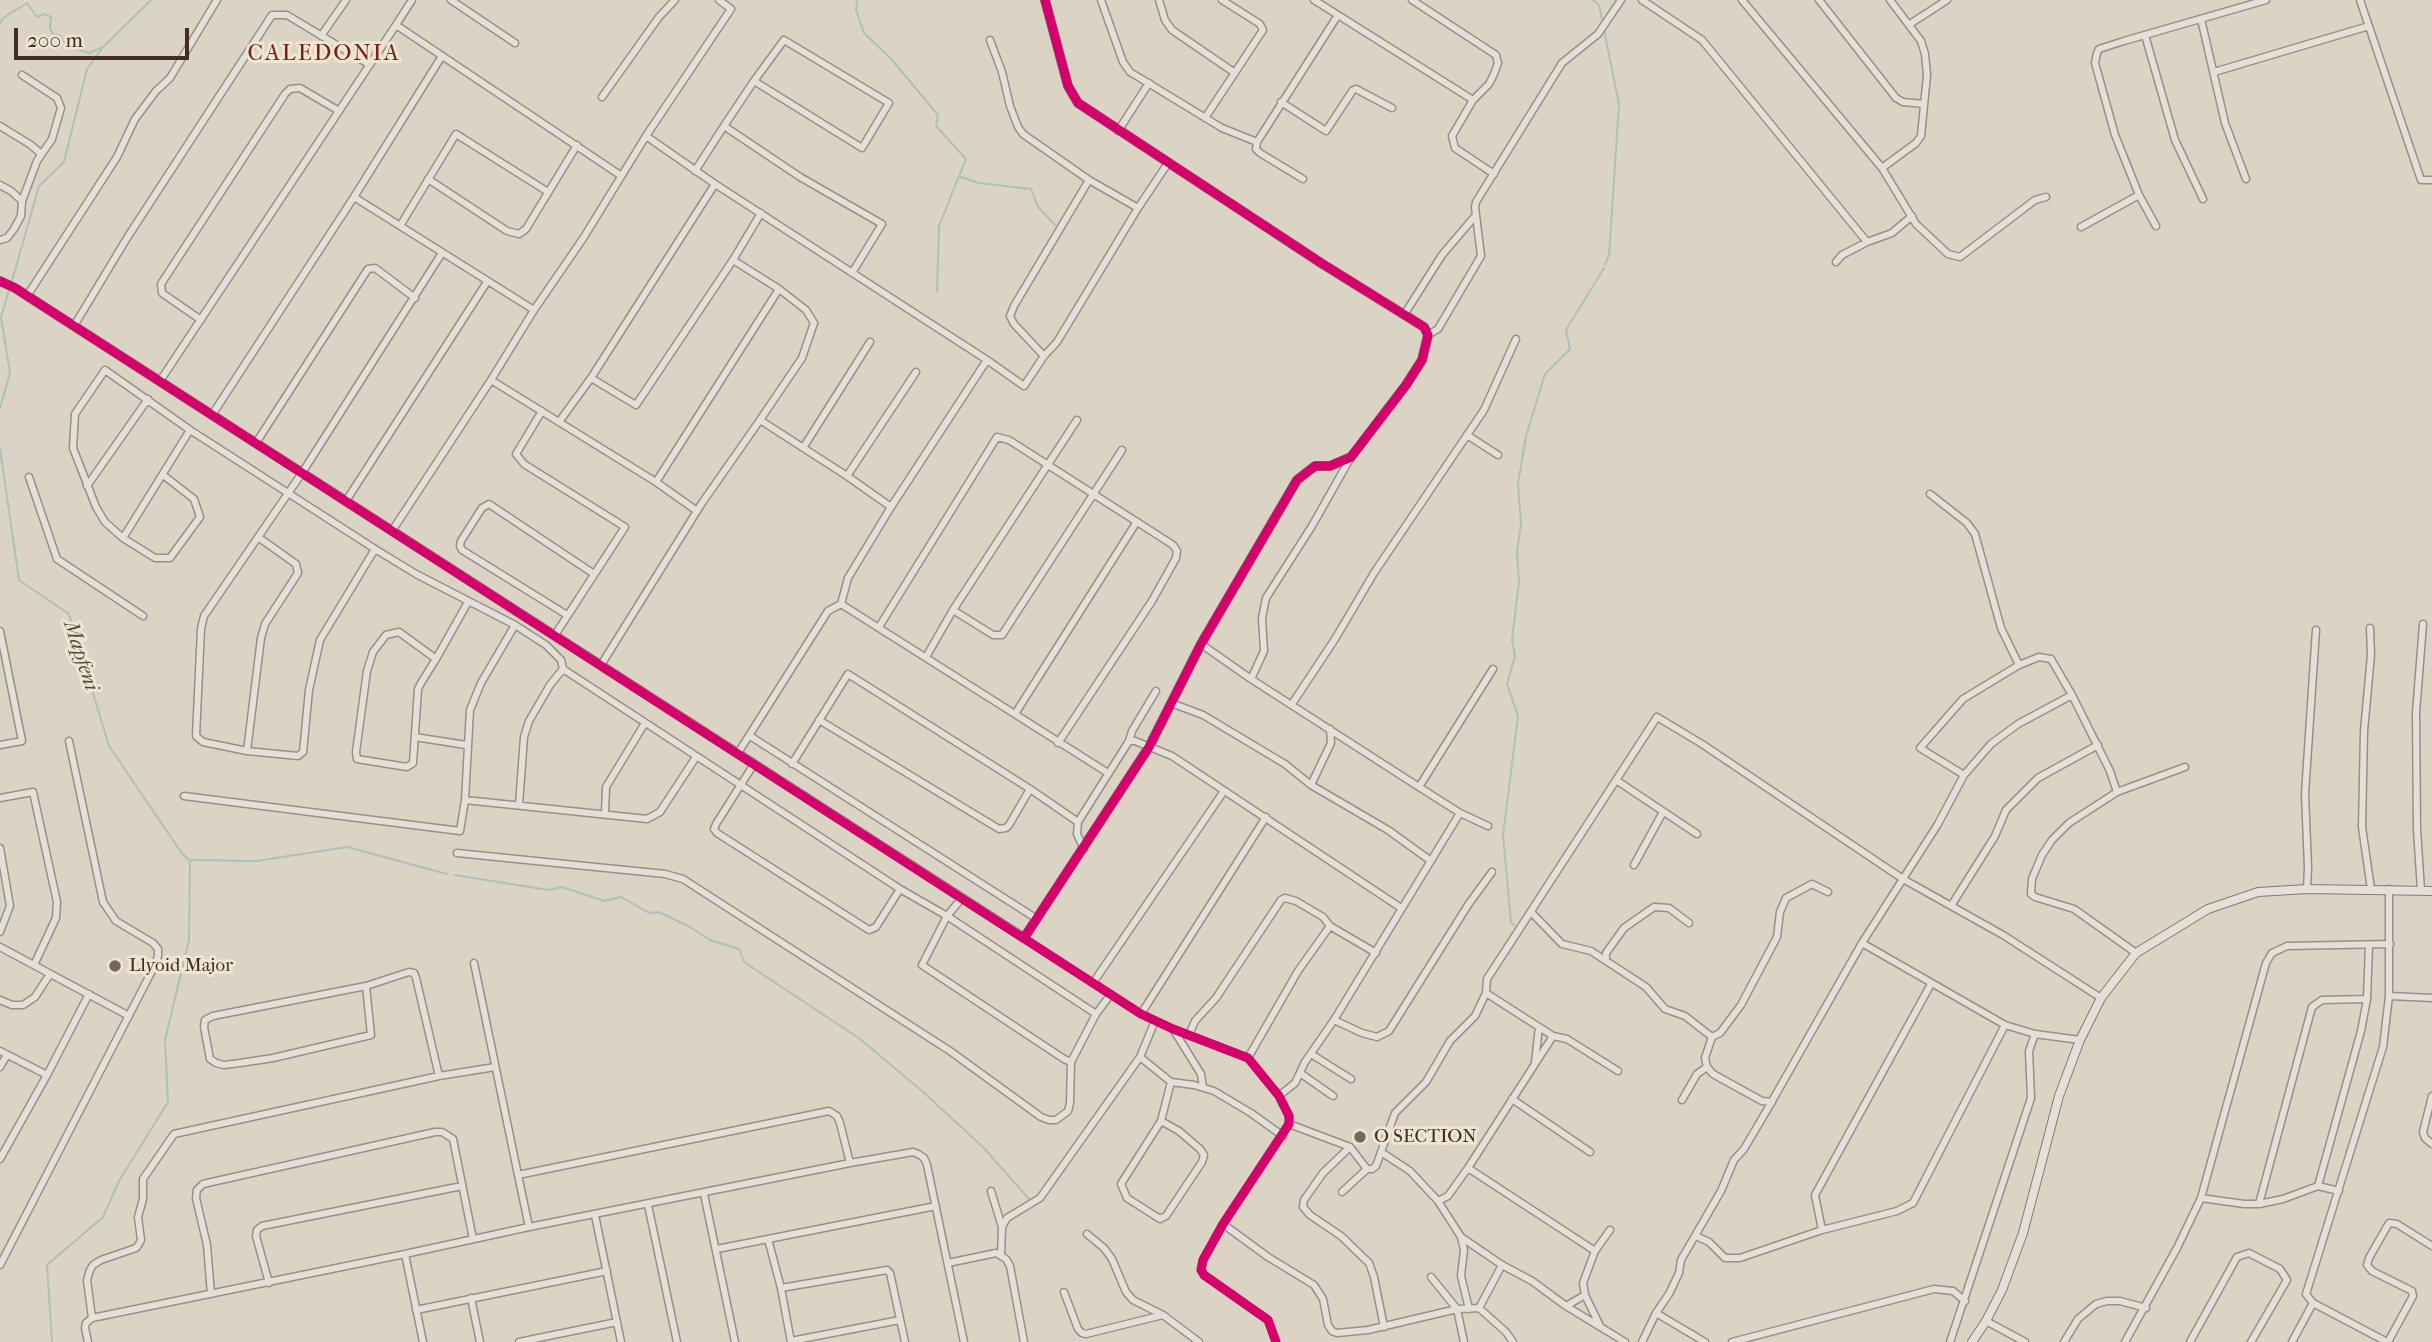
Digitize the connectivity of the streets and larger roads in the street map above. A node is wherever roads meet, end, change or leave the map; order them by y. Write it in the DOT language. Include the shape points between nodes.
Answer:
graph roads {
  1 [pos="217,0"];
  2 [pos="346,0"];
  3 [pos="412,0"];
  4 [pos="451,0"];
  5 [pos="675,0"];
  6 [pos="719,0"];
  7 [pos="1045,0"];
  8 [pos="1101,0"];
  9 [pos="1158,0"];
  10 [pos="1222,0"];
  11 [pos="1314,0"];
  12 [pos="1412,0"];
  13 [pos="1621,0"];
  14 [pos="1642,0"];
  15 [pos="1742,0"];
  16 [pos="1819,0"];
  17 [pos="1890,0"];
  18 [pos="1947,0"];
  19 [pos="2266,0"];
  20 [pos="2360,0"];
  21 [pos="1338,15"];
  22 [pos="2201,19"];
  23 [pos="1910,24"];
  24 [pos="396,25"];
  25 [pos="2369,26"];
  26 [pos="321,36"];
  27 [pos="2145,36"];
  28 [pos="990,40"];
  29 [pos="515,43"];
  30 [pos="442,56"];
  31 [pos="370,65"];
  32 [pos="2214,72"];
  33 [pos="1235,73"];
  34 [pos="22,75"];
  35 [pos="754,81"];
  36 [pos="1149,83"];
  37 [pos="602,97"];
  38 [pos="1473,100"];
  39 [pos="1281,102"];
  40 [pos="1924,104"];
  41 [pos="1392,108"];
  42 [pos="339,111"];
  43 [pos="1205,118"];
  44 [pos="724,126"];
  45 [pos="0,127"];
  46 [pos="1118,131"];
  47 [pos="646,136"];
  48 [pos="1256,142"];
  49 [pos="577,145"];
  50 [pos="41,154"];
  51 [pos="1168,163"];
  52 [pos="1882,168"];
  53 [pos="695,171"];
  54 [pos="1494,174"];
  55 [pos="621,175"];
  56 [pos="428,179"];
  57 [pos="1089,180"];
  58 [pos="1303,180"];
  59 [pos="2246,180"];
  60 [pos="2432,180"];
  61 [pos="715,184"];
  62 [pos="0,185"];
  63 [pos="548,192"];
  64 [pos="2138,195"];
  65 [pos="354,197"];
  66 [pos="2046,197"];
  67 [pos="2203,199"];
  68 [pos="22,201"];
  69 [pos="1138,208"];
  70 [pos="761,213"];
  71 [pos="1476,215"];
  72 [pos="1912,216"];
  73 [pos="400,226"];
  74 [pos="2156,226"];
  75 [pos="2081,227"];
  76 [pos="0,240"];
  77 [pos="1867,242"];
  78 [pos="442,253"];
  79 [pos="733,260"];
  80 [pos="1836,262"];
  81 [pos="852,273"];
  82 [pos="1,281"];
  83 [pos="487,282"];
  84 [pos="779,289"];
  85 [pos="27,296"];
  86 [pos="415,298"];
  87 [pos="534,310"];
  88 [pos="1404,315"];
  89 [pos="201,320"];
  90 [pos="74,326"];
  91 [pos="1428,335"];
  92 [pos="1516,339"];
  93 [pos="870,342"];
  94 [pos="1044,356"];
  95 [pos="988,360"];
  96 [pos="916,372"];
  97 [pos="591,378"];
  98 [pos="491,380"];
  99 [pos="160,381"];
  100 [pos="148,399"];
  101 [pos="542,411"];
  102 [pos="212,415"];
  103 [pos="1077,420"];
  104 [pos="760,421"];
  105 [pos="559,422"];
  106 [pos="190,430"];
  107 [pos="1467,435"];
  108 [pos="256,443"];
  109 [pos="803,447"];
  110 [pos="1122,450"];
  111 [pos="1498,455"];
  112 [pos="1351,457"];
  113 [pos="1046,465"];
  114 [pos="302,473"];
  115 [pos="163,475"];
  116 [pos="847,476"];
  117 [pos="29,477"];
  118 [pos="656,482"];
  119 [pos="87,485"];
  120 [pos="289,493"];
  121 [pos="1093,494"];
  122 [pos="1930,494"];
  123 [pos="346,501"];
  124 [pos="891,507"];
  125 [pos="697,511"];
  126 [pos="1136,523"];
  127 [pos="392,531"];
  128 [pos="258,537"];
  129 [pos="123,538"];
  130 [pos="375,549"];
  131 [pos="594,574"];
  132 [pos="468,602"];
  133 [pos="842,604"];
  134 [pos="953,610"];
  135 [pos="567,615"];
  136 [pos="143,616"];
  137 [pos="2423,624"];
  138 [pos="515,625"];
  139 [pos="879,627"];
  140 [pos="2370,628"];
  141 [pos="2316,630"];
  142 [pos="0,634"];
  143 [pos="555,635"];
  144 [pos="1200,643"];
  145 [pos="926,657"];
  146 [pos="436,659"];
  147 [pos="2020,665"];
  148 [pos="601,666"];
  149 [pos="563,669"];
  150 [pos="1493,670"];
  151 [pos="1251,679"];
  152 [pos="11,686"];
  153 [pos="0,688"];
  154 [pos="1156,691"];
  155 [pos="2072,695"];
  156 [pos="1171,703"];
  157 [pos="1292,704"];
  158 [pos="1015,714"];
  159 [pos="819,720"];
  160 [pos="645,723"];
  161 [pos="1330,729"];
  162 [pos="750,736"];
  163 [pos="415,737"];
  164 [pos="69,741"];
  165 [pos="1129,741"];
  166 [pos="1058,743"];
  167 [pos="0,745"];
  168 [pos="466,745"];
  169 [pos="2098,745"];
  170 [pos="1149,747"];
  171 [pos="247,751"];
  172 [pos="738,753"];
  173 [pos="696,757"];
  174 [pos="754,764"];
  175 [pos="793,764"];
  176 [pos="2185,767"];
  177 [pos="1108,773"];
  178 [pos="1964,775"];
  179 [pos="1616,780"];
  180 [pos="740,785"];
  181 [pos="1311,785"];
  182 [pos="1419,787"];
  183 [pos="1030,789"];
  184 [pos="1224,791"];
  185 [pos="2117,792"];
  186 [pos="184,796"];
  187 [pos="0,798"];
  188 [pos="465,800"];
  189 [pos="519,805"];
  190 [pos="1664,812"];
  191 [pos="605,813"];
  192 [pos="1461,813"];
  193 [pos="1266,817"];
  194 [pos="1078,822"];
  195 [pos="1488,826"];
  196 [pos="1697,834"];
  197 [pos="0,848"];
  198 [pos="1084,849"];
  199 [pos="457,852"];
  200 [pos="1431,861"];
  201 [pos="1634,865"];
  202 [pos="1492,872"];
  203 [pos="1903,879"];
  204 [pos="2307,888"];
  205 [pos="900,889"];
  206 [pos="2371,889"];
  207 [pos="2389,889"];
  208 [pos="2421,890"];
  209 [pos="2432,891"];
  210 [pos="1828,892"];
  211 [pos="962,898"];
  212 [pos="1951,906"];
  213 [pos="1401,908"];
  214 [pos="1531,912"];
  215 [pos="947,916"];
  216 [pos="1037,919"];
  217 [pos="1689,923"];
  218 [pos="1330,926"];
  219 [pos="0,932"];
  220 [pos="1024,938"];
  221 [pos="1862,943"];
  222 [pos="2390,944"];
  223 [pos="2368,945"];
  224 [pos="0,947"];
  225 [pos="1376,953"];
  226 [pos="2136,953"];
  227 [pos="1606,961"];
  228 [pos="474,963"];
  229 [pos="34,965"];
  230 [pos="50,974"];
  231 [pos="1093,983"];
  232 [pos="1931,984"];
  233 [pos="366,986"];
  234 [pos="1486,993"];
  235 [pos="89,994"];
  236 [pos="1111,994"];
  237 [pos="2389,996"];
  238 [pos="2101,998"];
  239 [pos="2432,998"];
  240 [pos="2367,999"];
  241 [pos="0,1000"];
  242 [pos="1096,1014"];
  243 [pos="1141,1014"];
  244 [pos="129,1016"];
  245 [pos="1334,1020"];
  246 [pos="1155,1021"];
  247 [pos="2005,1025"];
  248 [pos="1539,1027"];
  249 [pos="1172,1029"];
  250 [pos="2035,1034"];
  251 [pos="1189,1035"];
  252 [pos="1553,1036"];
  253 [pos="1712,1037"];
  254 [pos="2080,1040"];
  255 [pos="0,1051"];
  256 [pos="1311,1054"];
  257 [pos="7,1055"];
  258 [pos="1140,1057"];
  259 [pos="1248,1058"];
  260 [pos="1071,1062"];
  261 [pos="1535,1064"];
  262 [pos="0,1067"];
  263 [pos="495,1067"];
  264 [pos="1707,1067"];
  265 [pos="1618,1071"];
  266 [pos="1300,1073"];
  267 [pos="47,1075"];
  268 [pos="439,1076"];
  269 [pos="1351,1079"];
  270 [pos="1171,1082"];
  271 [pos="1203,1087"];
  272 [pos="1279,1096"];
  273 [pos="1332,1096"];
  274 [pos="2432,1096"];
  275 [pos="1512,1099"];
  276 [pos="1682,1100"];
  277 [pos="1762,1101"];
  278 [pos="1772,1102"];
  279 [pos="1768,1110"];
  280 [pos="1161,1121"];
  281 [pos="1289,1124"];
  282 [pos="1283,1136"];
  283 [pos="2432,1144"];
  284 [pos="1350,1147"];
  285 [pos="1381,1152"];
  286 [pos="1590,1152"];
  287 [pos="1,1156"];
  288 [pos="850,1163"];
  289 [pos="1468,1168"];
  290 [pos="1367,1169"];
  291 [pos="518,1175"];
  292 [pos="462,1186"];
  293 [pos="2318,1186"];
  294 [pos="991,1191"];
  295 [pos="2339,1191"];
  296 [pos="1342,1192"];
  297 [pos="704,1194"];
  298 [pos="2201,1198"];
  299 [pos="1438,1202"];
  300 [pos="2259,1204"];
  301 [pos="648,1205"];
  302 [pos="936,1206"];
  303 [pos="595,1215"];
  304 [pos="1223,1224"];
  305 [pos="529,1227"];
  306 [pos="1002,1227"];
  307 [pos="1610,1230"];
  308 [pos="1822,1230"];
  309 [pos="1087,1234"];
  310 [pos="1696,1236"];
  311 [pos="1461,1237"];
  312 [pos="472,1238"];
  313 [pos="768,1239"];
  314 [pos="2432,1246"];
  315 [pos="717,1249"];
  316 [pos="1595,1251"];
  317 [pos="405,1255"];
  318 [pos="1001,1255"];
  319 [pos="948,1263"];
  320 [pos="0,1265"];
  321 [pos="1502,1265"];
  322 [pos="607,1272"];
  323 [pos="1430,1276"];
  324 [pos="270,1283"];
  325 [pos="781,1288"];
  326 [pos="1063,1292"];
  327 [pos="211,1294"];
  328 [pos="1585,1295"];
  329 [pos="471,1298"];
  330 [pos="1965,1301"];
  331 [pos="2313,1303"];
  332 [pos="1566,1306"];
  333 [pos="1479,1308"];
  334 [pos="2146,1308"];
  335 [pos="1457,1309"];
  336 [pos="1469,1309"];
  337 [pos="416,1310"];
  338 [pos="1656,1313"];
  339 [pos="1163,1315"];
  340 [pos="92,1318"];
  341 [pos="900,1320"];
  342 [pos="1986,1321"];
  343 [pos="617,1322"];
  344 [pos="1384,1327"];
  345 [pos="1601,1327"];
  346 [pos="2008,1333"];
  347 [pos="791,1341"];
  348 [pos="88,1342"];
  349 [pos="423,1342"];
  350 [pos="480,1342"];
  351 [pos="519,1342"];
  352 [pos="621,1342"];
  353 [pos="677,1342"];
  354 [pos="735,1342"];
  355 [pos="905,1342"];
  356 [pos="964,1342"];
  357 [pos="1024,1342"];
  358 [pos="1199,1342"];
  359 [pos="1276,1342"];
  360 [pos="1464,1342"];
  361 [pos="1513,1342"];
  362 [pos="1625,1342"];
  363 [pos="1643,1342"];
  364 [pos="1706,1342"];
  365 [pos="1732,1342"];
  366 [pos="1950,1342"];
  367 [pos="1972,1342"];
  368 [pos="2003,1342"];
  369 [pos="2025,1342"];
  370 [pos="2064,1342"];
  371 [pos="2125,1342"];
  372 [pos="2190,1342"];
  373 [pos="2251,1342"];
  374 [pos="2292,1342"];
  375 [pos="2388,1342"];
  1 -- 85 [label="street" via="170,78 135,119 117,158"];
  2 -- 26 [label="street"];
  3 -- 24 [label="street"];
  4 -- 29 [label="street"];
  5 -- 37 [label="street"];
  6 -- 47 [label="street" via="731,9"];
  7 -- 46 [label="street" via="1068,86 1078,103"];
  8 -- 36 [label="street" via="1125,67"];
  9 -- 33 [label="street" via="1172,30"];
  10 -- 33 [label="street" via="1262,27"];
  11 -- 21 [label="street"];
  12 -- 38 [label="street" via="1496,55 1498,64 1489,84"];
  13 -- 54 [label="street" via="1598,34 1562,63"];
  14 -- 77 [label="street" via="1702,40"];
  15 -- 52 [label="street"];
  16 -- 40 [label="street" via="1896,98"];
  17 -- 23 [label="street"];
  18 -- 23 [label="street"];
  19 -- 22 [label="street"];
  20 -- 25 [label="street"];
  21 -- 38 [label="street"];
  21 -- 39 [label="street"];
  22 -- 27 [label="street"];
  22 -- 32 [label="street"];
  23 -- 40 [label="street" via="1925,54"];
  24 -- 30 [label="street"];
  24 -- 31 [label="street"];
  25 -- 32 [label="street"];
  25 -- 60 [label="street" via="2421,180"];
  26 -- 31 [label="street"];
  26 -- 90 [label="street" via="287,15 269,18"];
  27 -- 64 [label="street" via="2099,49 2095,58 2115,135"];
  27 -- 67 [label="street" via="2175,140"];
  28 -- 57 [label="street" via="1018,127"];
  30 -- 49 [label="street"];
  30 -- 65 [label="street"];
  31 -- 42 [label="street"];
  32 -- 59 [label="street" via="2225,123"];
  33 -- 43 [label="street"];
  34 -- 50 [label="street" via="60,104 52,139"];
  35 -- 35 [label="street" via="784,40 889,103 862,148"];
  35 -- 44 [label="street"];
  36 -- 43 [label="street"];
  36 -- 46 [label="street"];
  38 -- 54 [label="street" via="1452,136 1453,143"];
  39 -- 41 [label="street" via="1325,131 1353,90"];
  39 -- 48 [label="street"];
  40 -- 52 [label="street" via="1916,143"];
  42 -- 89 [label="street"];
  42 -- 89 [label="street" via="300,88 285,94 161,285 162,293"];
  43 -- 48 [label="street"];
  44 -- 53 [label="street"];
  44 -- 81 [label="street" via="882,224"];
  45 -- 50 [label="street"];
  46 -- 51 [label="street"];
  47 -- 53 [label="street"];
  47 -- 55 [label="street"];
  48 -- 58 [label="street" via="1260,153"];
  49 -- 55 [label="street"];
  49 -- 63 [label="street"];
  50 -- 68 [label="street"];
  51 -- 69 [label="street"];
  51 -- 88 [label="street"];
  52 -- 72 [label="street"];
  53 -- 61 [label="street"];
  54 -- 71 [label="street" via="1476,202"];
  55 -- 87 [label="street"];
  56 -- 63 [label="street" via="507,231 519,234"];
  56 -- 63 [label="street" via="456,134"];
  56 -- 73 [label="street"];
  57 -- 69 [label="street"];
  57 -- 94 [label="street" via="1010,316"];
  61 -- 70 [label="street"];
  61 -- 97 [label="street"];
  62 -- 68 [label="street"];
  64 -- 74 [label="street"];
  64 -- 75 [label="street"];
  65 -- 73 [label="street"];
  65 -- 102 [label="street"];
  66 -- 72 [label="street" via="2035,200 1960,257 1948,254"];
  68 -- 76 [label="street" via="14,229"];
  69 -- 94 [label="street"];
  70 -- 79 [label="street"];
  70 -- 81 [label="street"];
  71 -- 88 [label="street" via="1442,255"];
  71 -- 91 [label="street" via="1481,256 1438,329"];
  72 -- 77 [label="street" via="1892,233"];
  73 -- 78 [label="street"];
  77 -- 80 [label="street"];
  78 -- 83 [label="street"];
  78 -- 86 [label="street"];
  79 -- 84 [label="street"];
  79 -- 97 [label="street" via="636,405"];
  81 -- 95 [label="street"];
  82 -- 85 [label="street"];
  83 -- 87 [label="street"];
  83 -- 123 [label="street"];
  84 -- 104 [label="street" via="806,310 814,323 802,358"];
  84 -- 118 [label="street"];
  85 -- 90 [label="street"];
  86 -- 108 [label="street" via="375,268 368,269"];
  86 -- 114 [label="street"];
  87 -- 98 [label="street"];
  88 -- 91 [label="street" via="1424,327"];
  89 -- 99 [label="street"];
  90 -- 99 [label="street"];
  91 -- 112 [label="street" via="1422,360"];
  92 -- 107 [label="street" via="1493,394"];
  93 -- 109 [label="street"];
  94 -- 95 [label="street" via="1024,386"];
  95 -- 124 [label="street"];
  96 -- 116 [label="street"];
  97 -- 105 [label="street"];
  98 -- 101 [label="street"];
  98 -- 127 [label="street"];
  99 -- 102 [label="street"];
  100 -- 106 [label="street"];
  100 -- 119 [label="street"];
  100 -- 119 [label="street" via="105,370 75,414 73,447"];
  101 -- 105 [label="street"];
  101 -- 131 [label="street" via="516,454 524,464 625,527"];
  102 -- 108 [label="street"];
  103 -- 113 [label="street"];
  104 -- 109 [label="street"];
  104 -- 125 [label="street"];
  105 -- 118 [label="street"];
  106 -- 115 [label="street"];
  106 -- 120 [label="street"];
  107 -- 111 [label="street"];
  107 -- 157 [label="street"];
  108 -- 114 [label="street"];
  109 -- 116 [label="street"];
  110 -- 121 [label="street"];
  112 -- 144 [label="street" via="1331,466 1315,466 1297,480"];
  112 -- 151 [label="street" via="1266,598 1264,651"];
  113 -- 121 [label="street"];
  113 -- 134 [label="street"];
  113 -- 139 [label="street" via="1009,440 995,439"];
  114 -- 120 [label="street"];
  114 -- 123 [label="street"];
  115 -- 129 [label="street"];
  115 -- 129 [label="street" via="194,499 200,517 170,558 155,558"];
  116 -- 124 [label="street"];
  117 -- 136 [label="street" via="57,559"];
  118 -- 125 [label="street"];
  119 -- 129 [label="street" via="105,522"];
  120 -- 128 [label="street"];
  120 -- 130 [label="street"];
  121 -- 126 [label="street"];
  121 -- 134 [label="street" via="1002,635 993,635"];
  122 -- 147 [label="street" via="1975,534 1999,621"];
  123 -- 127 [label="street"];
  124 -- 133 [label="street" via="848,578"];
  125 -- 148 [label="street"];
  126 -- 158 [label="street"];
  126 -- 166 [label="street" via="1173,545 1176,558"];
  127 -- 143 [label="street"];
  128 -- 171 [label="street" via="296,564 298,572 261,638"];
  128 -- 171 [label="street" via="211,604 201,629 196,736 203,742"];
  130 -- 132 [label="street"];
  130 -- 171 [label="street" via="320,640 303,752 298,756"];
  131 -- 135 [label="street"];
  131 -- 135 [label="street" via="489,504 482,508 461,541 462,550"];
  132 -- 138 [label="street"];
  132 -- 146 [label="street"];
  133 -- 139 [label="street"];
  133 -- 162 [label="street" via="828,611"];
  134 -- 145 [label="street"];
  135 -- 143 [label="street"];
  137 -- 208 [label="street" via="2416,713"];
  138 -- 149 [label="street" via="555,652"];
  138 -- 168 [label="street" via="481,683 470,710"];
  139 -- 145 [label="street"];
  140 -- 206 [label="street" via="2362,827"];
  141 -- 204 [label="street" via="2305,794"];
  142 -- 152 [label="street"];
  143 -- 148 [label="street"];
  144 -- 151 [label="street"];
  144 -- 156 [label="street"];
  145 -- 158 [label="street"];
  146 -- 163 [label="street" via="418,689"];
  146 -- 163 [label="street" via="395,632 386,635 369,661 357,760 410,766"];
  147 -- 155 [label="street" via="2039,657 2051,659"];
  147 -- 178 [label="street" via="1963,699 1920,748"];
  148 -- 172 [label="street"];
  149 -- 160 [label="street"];
  149 -- 189 [label="street" via="528,722"];
  150 -- 182 [label="street"];
  151 -- 157 [label="street"];
  152 -- 153 [label="street"];
  152 -- 167 [label="street" via="22,741"];
  154 -- 165 [label="street"];
  155 -- 169 [label="street"];
  155 -- 178 [label="street" via="1991,744"];
  156 -- 170 [label="street"];
  156 -- 181 [label="street" via="1203,715"];
  157 -- 161 [label="street"];
  158 -- 166 [label="street"];
  159 -- 175 [label="street"];
  159 -- 183 [label="street" via="999,829 1009,825"];
  159 -- 183 [label="street" via="848,674"];
  160 -- 173 [label="street"];
  160 -- 191 [label="street" via="606,787"];
  161 -- 181 [label="street" via="1331,743"];
  161 -- 182 [label="street"];
  162 -- 172 [label="street"];
  162 -- 175 [label="street"];
  163 -- 168 [label="street"];
  164 -- 244 [label="street" via="103,902 116,921 158,949 155,965"];
  165 -- 170 [label="street"];
  165 -- 177 [label="street"];
  166 -- 177 [label="street"];
  168 -- 188 [label="street"];
  169 -- 185 [label="street"];
  169 -- 212 [label="street" via="2038,778 2006,810"];
  170 -- 184 [label="street" via="1172,756"];
  170 -- 198 [label="street"];
  172 -- 174 [label="street"];
  173 -- 180 [label="street"];
  173 -- 191 [label="street" via="655,817"];
  174 -- 180 [label="street"];
  174 -- 211 [label="street"];
  175 -- 216 [label="street"];
  176 -- 185 [label="street"];
  177 -- 194 [label="street"];
  178 -- 203 [label="street"];
  179 -- 190 [label="street"];
  179 -- 203 [label="street" via="1657,718"];
  179 -- 214 [label="street"];
  180 -- 205 [label="street"];
  180 -- 205 [label="street" via="716,824 717,833 864,929 876,927"];
  181 -- 200 [label="street"];
  182 -- 192 [label="street"];
  183 -- 194 [label="street"];
  184 -- 193 [label="street"];
  184 -- 231 [label="street"];
  185 -- 226 [label="street" via="2068,823 2052,840 2030,888 2035,897 2074,909"];
  186 -- 188 [label="street" via="460,831"];
  187 -- 229 [label="street" via="33,792 57,902 56,918"];
  188 -- 189 [label="street"];
  189 -- 191 [label="street"];
  190 -- 196 [label="street"];
  190 -- 201 [label="street"];
  192 -- 195 [label="street"];
  192 -- 200 [label="street"];
  193 -- 213 [label="street"];
  193 -- 243 [label="street"];
  194 -- 198 [label="street" via="1077,834"];
  197 -- 219 [label="street" via="10,906"];
  198 -- 216 [label="street"];
  199 -- 260 [label="street" via="683,879 1049,1120 1068,1111"];
  200 -- 213 [label="street"];
  202 -- 245 [label="street" via="1389,1031 1377,1037"];
  203 -- 212 [label="street"];
  203 -- 221 [label="street"];
  204 -- 206 [label="street"];
  204 -- 226 [label="street" via="2258,892 2208,909"];
  205 -- 215 [label="street"];
  206 -- 207 [label="street"];
  207 -- 208 [label="street"];
  207 -- 222 [label="street"];
  208 -- 209 [label="street"];
  210 -- 253 [label="street" via="1812,884 1786,898 1777,937 1741,1005"];
  211 -- 215 [label="street"];
  211 -- 220 [label="street"];
  212 -- 238 [label="street"];
  213 -- 225 [label="street"];
  214 -- 227 [label="street" via="1562,944 1591,951"];
  214 -- 234 [label="street" via="1487,979"];
  215 -- 242 [label="street"];
  215 -- 260 [label="street" via="922,965"];
  216 -- 220 [label="street"];
  217 -- 227 [label="street" via="1668,908 1654,907 1624,928 1606,953"];
  218 -- 225 [label="street"];
  218 -- 251 [label="street" via="1296,901 1280,900"];
  218 -- 259 [label="street"];
  220 -- 231 [label="street"];
  221 -- 232 [label="street"];
  221 -- 278 [label="street"];
  222 -- 223 [label="street"];
  222 -- 237 [label="street"];
  223 -- 240 [label="street"];
  223 -- 298 [label="street" via="2287,946 2272,953"];
  224 -- 229 [label="street"];
  225 -- 245 [label="street"];
  226 -- 238 [label="street"];
  227 -- 253 [label="street" via="1646,987 1665,1009 1685,1016"];
  228 -- 263 [label="street"];
  229 -- 230 [label="street"];
  230 -- 235 [label="street"];
  230 -- 241 [label="street" via="35,997 23,1005"];
  231 -- 236 [label="street"];
  232 -- 247 [label="street"];
  232 -- 308 [label="street" via="1815,1195"];
  233 -- 233 [label="street" via="213,1016 205,1020 204,1027 210,1059 224,1065 240,1063 372,1035"];
  233 -- 268 [label="street" via="414,973"];
  234 -- 248 [label="street"];
  234 -- 285 [label="street" via="1475,1016 1450,1041 1426,1082 1395,1113"];
  235 -- 244 [label="street"];
  235 -- 267 [label="street"];
  236 -- 242 [label="street"];
  236 -- 243 [label="street"];
  237 -- 239 [label="street"];
  237 -- 295 [label="street" via="2384,1046"];
  238 -- 254 [label="street"];
  240 -- 293 [label="street"];
  240 -- 300 [label="street" via="2322,1000 2312,1007"];
  242 -- 260 [label="street"];
  243 -- 246 [label="street"];
  244 -- 320 [label="street"];
  245 -- 256 [label="street"];
  246 -- 249 [label="street"];
  246 -- 258 [label="street"];
  247 -- 250 [label="street"];
  247 -- 308 [label="street" via="1913,1203"];
  248 -- 252 [label="street"];
  248 -- 261 [label="street"];
  249 -- 251 [label="street"];
  249 -- 271 [label="street" via="1201,1074"];
  250 -- 254 [label="street"];
  250 -- 330 [label="street" via="2029,1051 2031,1098"];
  251 -- 259 [label="street"];
  252 -- 261 [label="street"];
  252 -- 265 [label="street" via="1567,1039"];
  253 -- 264 [label="street"];
  254 -- 342 [label="street" via="2059,1096 2023,1233"];
  255 -- 257 [label="street"];
  256 -- 266 [label="street"];
  256 -- 269 [label="street"];
  257 -- 262 [label="street"];
  257 -- 267 [label="street"];
  258 -- 270 [label="street"];
  258 -- 306 [label="street" via="1040,1198 1007,1218"];
  259 -- 272 [label="street"];
  261 -- 275 [label="street"];
  263 -- 268 [label="street"];
  263 -- 291 [label="street"];
  264 -- 276 [label="street" via="1697,1074"];
  264 -- 277 [label="street"];
  266 -- 272 [label="street"];
  266 -- 273 [label="street"];
  267 -- 287 [label="street"];
  268 -- 340 [label="street" via="174,1134 143,1179 139,1244 90,1270"];
  270 -- 271 [label="street"];
  270 -- 280 [label="street"];
  271 -- 282 [label="street"];
  272 -- 281 [label="street"];
  274 -- 283 [label="street" via="2423,1132"];
  275 -- 286 [label="street"];
  275 -- 289 [label="street"];
  277 -- 278 [label="street"];
  277 -- 279 [label="street"];
  278 -- 279 [label="street"];
  279 -- 310 [label="street" via="1734,1160"];
  280 -- 280 [label="street" via="1204,1155 1160,1219 1127,1198 1121,1184"];
  281 -- 282 [label="street"];
  281 -- 284 [label="street"];
  282 -- 304 [label="street"];
  284 -- 290 [label="street"];
  284 -- 344 [label="street" via="1323,1173 1303,1207 1369,1263"];
  285 -- 290 [label="street" via="1376,1166"];
  285 -- 299 [label="street" via="1410,1171"];
  288 -- 291 [label="street" via="840,1123 829,1111"];
  288 -- 297 [label="street"];
  288 -- 302 [label="street" via="918,1154 927,1165"];
  289 -- 299 [label="street" via="1448,1196"];
  289 -- 316 [label="street"];
  290 -- 296 [label="street"];
  291 -- 305 [label="street"];
  292 -- 312 [label="street"];
  292 -- 324 [label="street" via="262,1226 256,1236"];
  292 -- 327 [label="street" via="453,1139 442,1132 203,1184 196,1198 207,1245"];
  293 -- 295 [label="street"];
  293 -- 300 [label="street"];
  294 -- 306 [label="street"];
  295 -- 331 [label="street" via="2307,1285 2306,1294"];
  297 -- 301 [label="street"];
  297 -- 315 [label="street"];
  298 -- 300 [label="street"];
  298 -- 334 [label="street"];
  299 -- 311 [label="street"];
  301 -- 303 [label="street"];
  301 -- 353 [label="street"];
  302 -- 313 [label="street"];
  302 -- 319 [label="street"];
  303 -- 305 [label="street"];
  303 -- 322 [label="street"];
  304 -- 344 [label="street" via="1314,1285 1323,1298 1332,1331"];
  304 -- 359 [label="street" via="1203,1260 1202,1272 1268,1320"];
  305 -- 312 [label="street"];
  306 -- 318 [label="street"];
  307 -- 316 [label="street"];
  308 -- 310 [label="street" via="1740,1258 1724,1258"];
  309 -- 339 [label="street" via="1112,1259 1133,1300"];
  310 -- 338 [label="street"];
  311 -- 321 [label="street"];
  311 -- 336 [label="street" via="1461,1276"];
  312 -- 317 [label="street"];
  313 -- 315 [label="street"];
  313 -- 325 [label="street"];
  314 -- 375 [label="street" via="2389,1223 2369,1258 2367,1265 2372,1271 2412,1291"];
  315 -- 354 [label="street"];
  316 -- 328 [label="street" via="1583,1283"];
  317 -- 324 [label="street"];
  317 -- 337 [label="street"];
  318 -- 319 [label="street"];
  318 -- 357 [label="street" via="1010,1266"];
  319 -- 356 [label="street"];
  321 -- 332 [label="street"];
  321 -- 333 [label="street"];
  322 -- 329 [label="street"];
  322 -- 343 [label="street"];
  323 -- 335 [label="street"];
  324 -- 327 [label="street"];
  325 -- 341 [label="street" via="887,1270"];
  325 -- 347 [label="street"];
  326 -- 339 [label="street" via="1078,1329 1086,1334"];
  327 -- 340 [label="street"];
  328 -- 332 [label="street"];
  328 -- 345 [label="street"];
  329 -- 337 [label="street"];
  329 -- 350 [label="street"];
  330 -- 365 [label="street" via="1953,1291 1934,1289"];
  330 -- 366 [label="street"];
  331 -- 374 [label="street"];
  331 -- 375 [label="street"];
  332 -- 345 [label="street"];
  333 -- 336 [label="street"];
  333 -- 361 [label="street"];
  334 -- 370 [label="street" via="2120,1301 2096,1304 2078,1319"];
  334 -- 371 [label="street"];
  335 -- 336 [label="street"];
  335 -- 344 [label="street"];
  335 -- 360 [label="street"];
  337 -- 349 [label="street"];
  338 -- 363 [label="street"];
  338 -- 364 [label="street"];
  339 -- 358 [label="street"];
  340 -- 348 [label="street" via="85,1328"];
  341 -- 347 [label="street"];
  341 -- 355 [label="street"];
  342 -- 346 [label="street"];
  342 -- 367 [label="street"];
  343 -- 351 [label="street"];
  343 -- 352 [label="street"];
  345 -- 362 [label="street"];
  346 -- 368 [label="street"];
  346 -- 369 [label="street"];
  372 -- 373 [label="street" via="2237,1257 2249,1253 2280,1269 2287,1280"];
}
